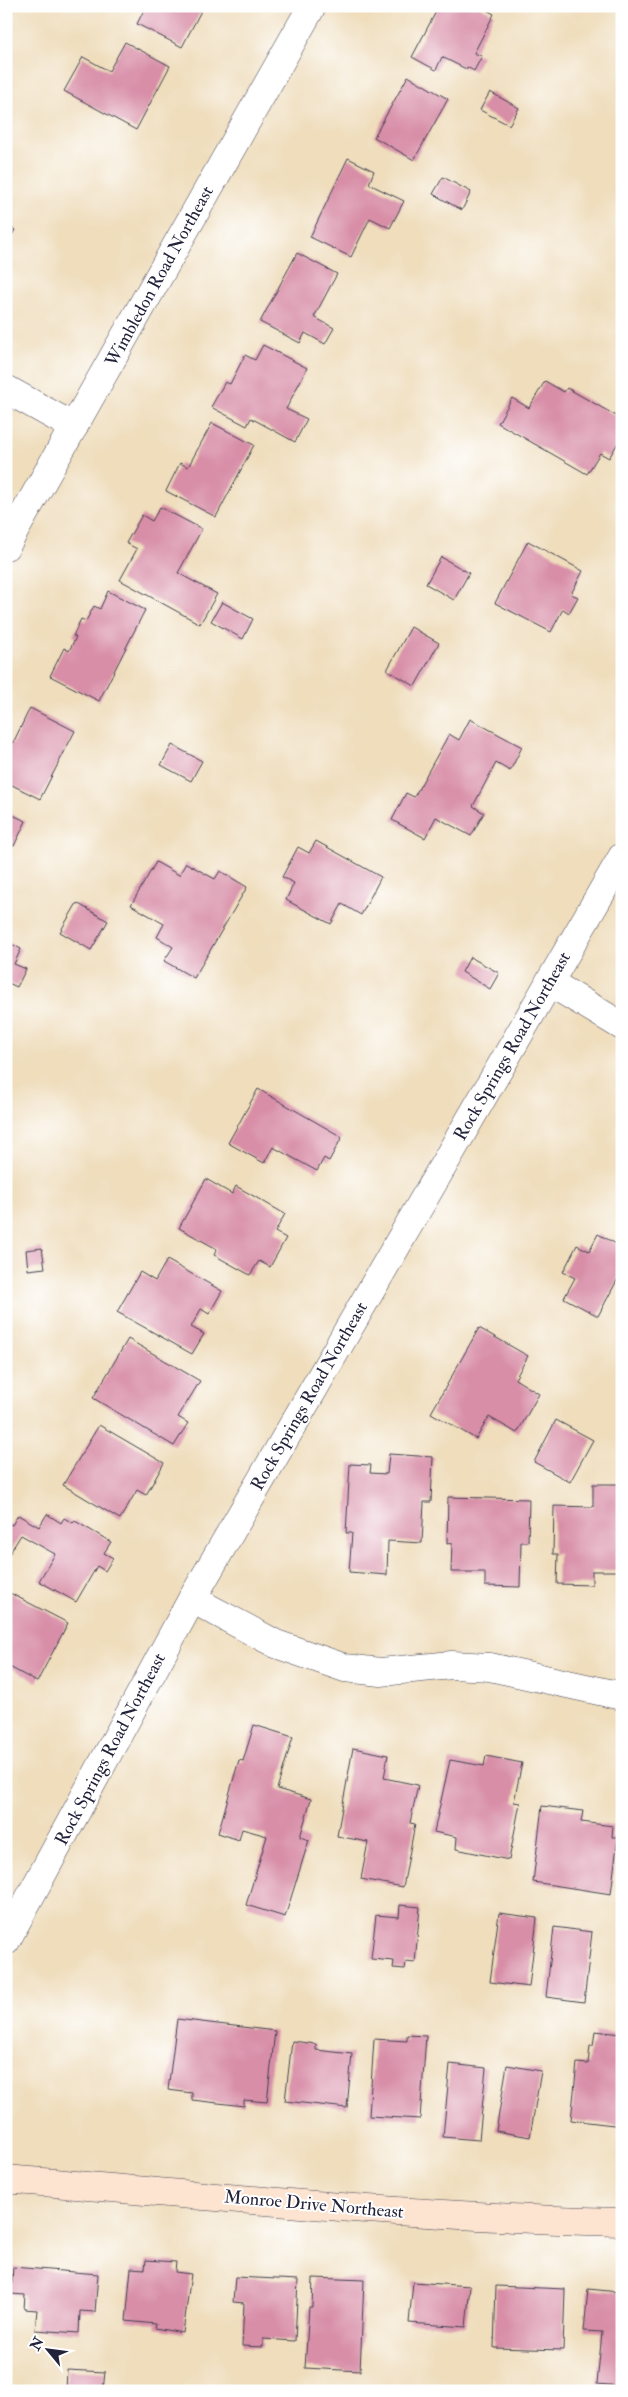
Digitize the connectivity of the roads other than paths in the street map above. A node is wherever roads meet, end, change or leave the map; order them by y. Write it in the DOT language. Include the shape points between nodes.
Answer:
graph roads {
  1 [pos="312,6"];
  2 [pos="6,389"];
  3 [pos="74,427"];
  4 [pos="6,546"];
  5 [pos="622,857"];
  6 [pos="549,982"];
  7 [pos="622,1026"];
  8 [pos="192,1599"];
  9 [pos="622,1696"];
  10 [pos="6,1941"];
  11 [pos="6,2179"];
  12 [pos="622,2222"];
  1 -- 3 [label="street, Wimbledon Road Northeast"];
  2 -- 3 [label="street"];
  3 -- 4 [label="street, Wimbledon Road Northeast"];
  5 -- 6 [label="street, Rock Springs Road Northeast"];
  6 -- 7 [label="street"];
  6 -- 8 [label="street, Rock Springs Road Northeast"];
  8 -- 9 [label="street" via="276,1644 345,1668 381,1672 452,1665 490,1667"];
  8 -- 10 [label="street, Rock Springs Road Northeast"];
  11 -- 12 [label="main road, Monroe Drive Northeast" via="389,2210"];
}
